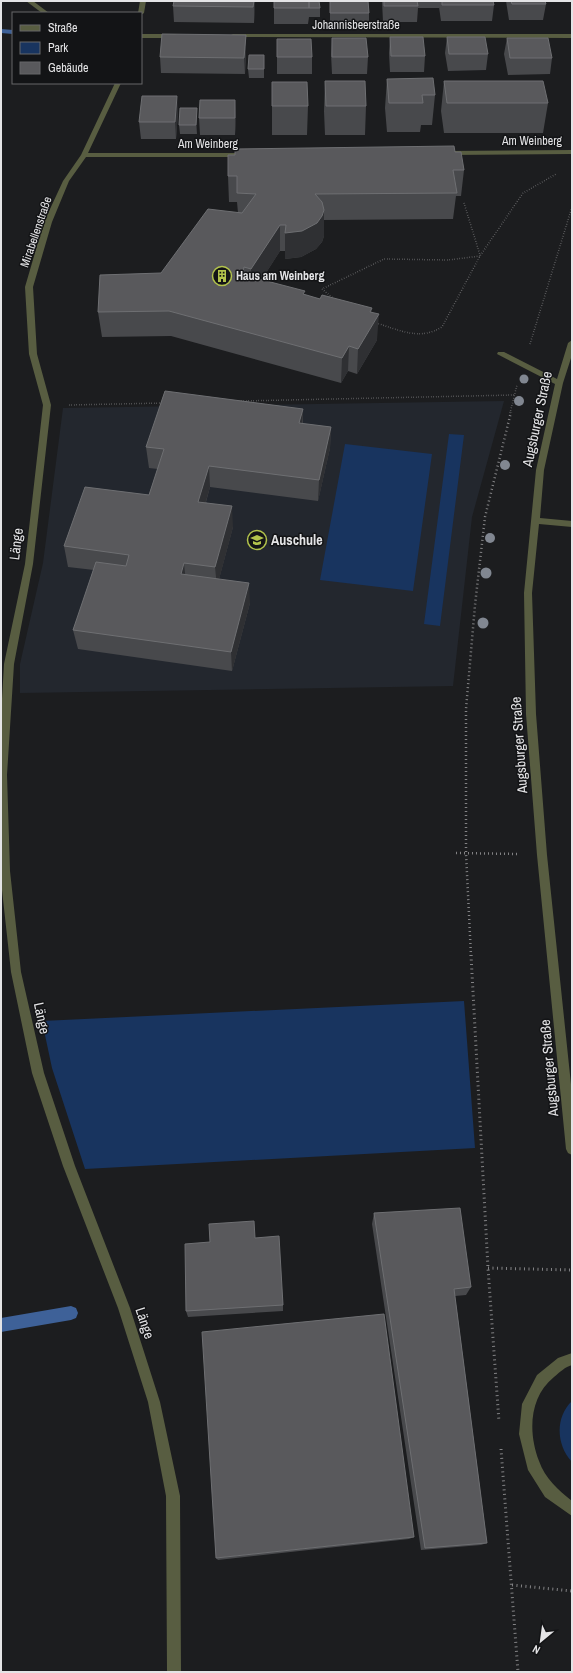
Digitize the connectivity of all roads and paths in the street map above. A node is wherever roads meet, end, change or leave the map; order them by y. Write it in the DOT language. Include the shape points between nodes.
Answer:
graph roads {
  1 [pos="29,1"];
  2 [pos="143,1"];
  3 [pos="45,12"];
  4 [pos="141,12"];
  5 [pos="142,36"];
  6 [pos="181,36"];
  7 [pos="229,36"];
  8 [pos="572,36"];
  9 [pos="118,84"];
  10 [pos="572,152"];
  11 [pos="438,153"];
  12 [pos="257,154"];
  13 [pos="84,156"];
  14 [pos="562,171"];
  15 [pos="464,203"];
  16 [pos="572,207"];
  17 [pos="480,256"];
  18 [pos="339,303"];
  19 [pos="370,322"];
  20 [pos="572,343"];
  21 [pos="33,354"];
  22 [pos="501,354"];
  23 [pos="524,364"];
  24 [pos="558,382"];
  25 [pos="514,395"];
  26 [pos="240,401"];
  27 [pos="169,403"];
  28 [pos="47,405"];
  29 [pos="535,521"];
  30 [pos="572,524"];
  31 [pos="456,853"];
  32 [pos="466,853"];
  33 [pos="542,855"];
  34 [pos="572,1149"];
  35 [pos="488,1268"];
  36 [pos="572,1270"];
  37 [pos="572,1359"];
  38 [pos="500,1427"];
  39 [pos="501,1442"];
  40 [pos="572,1509"];
  41 [pos="512,1585"];
  42 [pos="572,1591"];
  43 [pos="174,1672"];
  44 [pos="518,1672"];
  1 -- 3 [label="street"];
  2 -- 4 [label="street"];
  5 -- 6 [label="street"];
  7 -- 8 [label="street, Johannisbeerstraße"];
  9 -- 13 [label="street, Mirabellenstraße"];
  10 -- 11 [label="street, Am Weinberg"];
  12 -- 13 [label="street, Am Weinberg"];
  13 -- 21 [label="street, Mirabellenstraße" via="66,181 48,222 29,287"];
  14 -- 17 [label="path" via="523,193"];
  15 -- 17 [label="path"];
  16 -- 23 [label="path"];
  17 -- 18 [label="path" via="448,260 384,259 322,289"];
  17 -- 19 [label="path" via="442,327 432,333 418,335"];
  20 -- 24 [label="street, Augsburger Straße"];
  21 -- 28 [label="street, Länge"];
  22 -- 23 [label="street"];
  23 -- 24 [label="street"];
  23 -- 25 [label="path"];
  24 -- 29 [label="street, Augsburger Straße" via="540,470"];
  25 -- 26 [label="path"];
  25 -- 32 [label="path" via="485,517 475,605 466,709"];
  27 -- 28 [label="path"];
  28 -- 43 [label="street, Länge" via="29,564 10,664 2,774 5,871 16,972 38,1073 69,1166 124,1308 154,1402 173,1496"];
  29 -- 30 [label="street"];
  29 -- 33 [label="street, Augsburger Straße" via="528,593 532,714"];
  31 -- 32 [label="path"];
  32 -- 33 [label="path"];
  32 -- 35 [label="path"];
  33 -- 34 [label="street, Augsburger Straße"];
  35 -- 36 [label="path"];
  35 -- 38 [label="path"];
  37 -- 40 [label="street" via="562,1362 541,1378 528,1404 525,1434 532,1465 550,1492"];
  39 -- 41 [label="path"];
  41 -- 42 [label="path"];
  41 -- 44 [label="path"];
}
